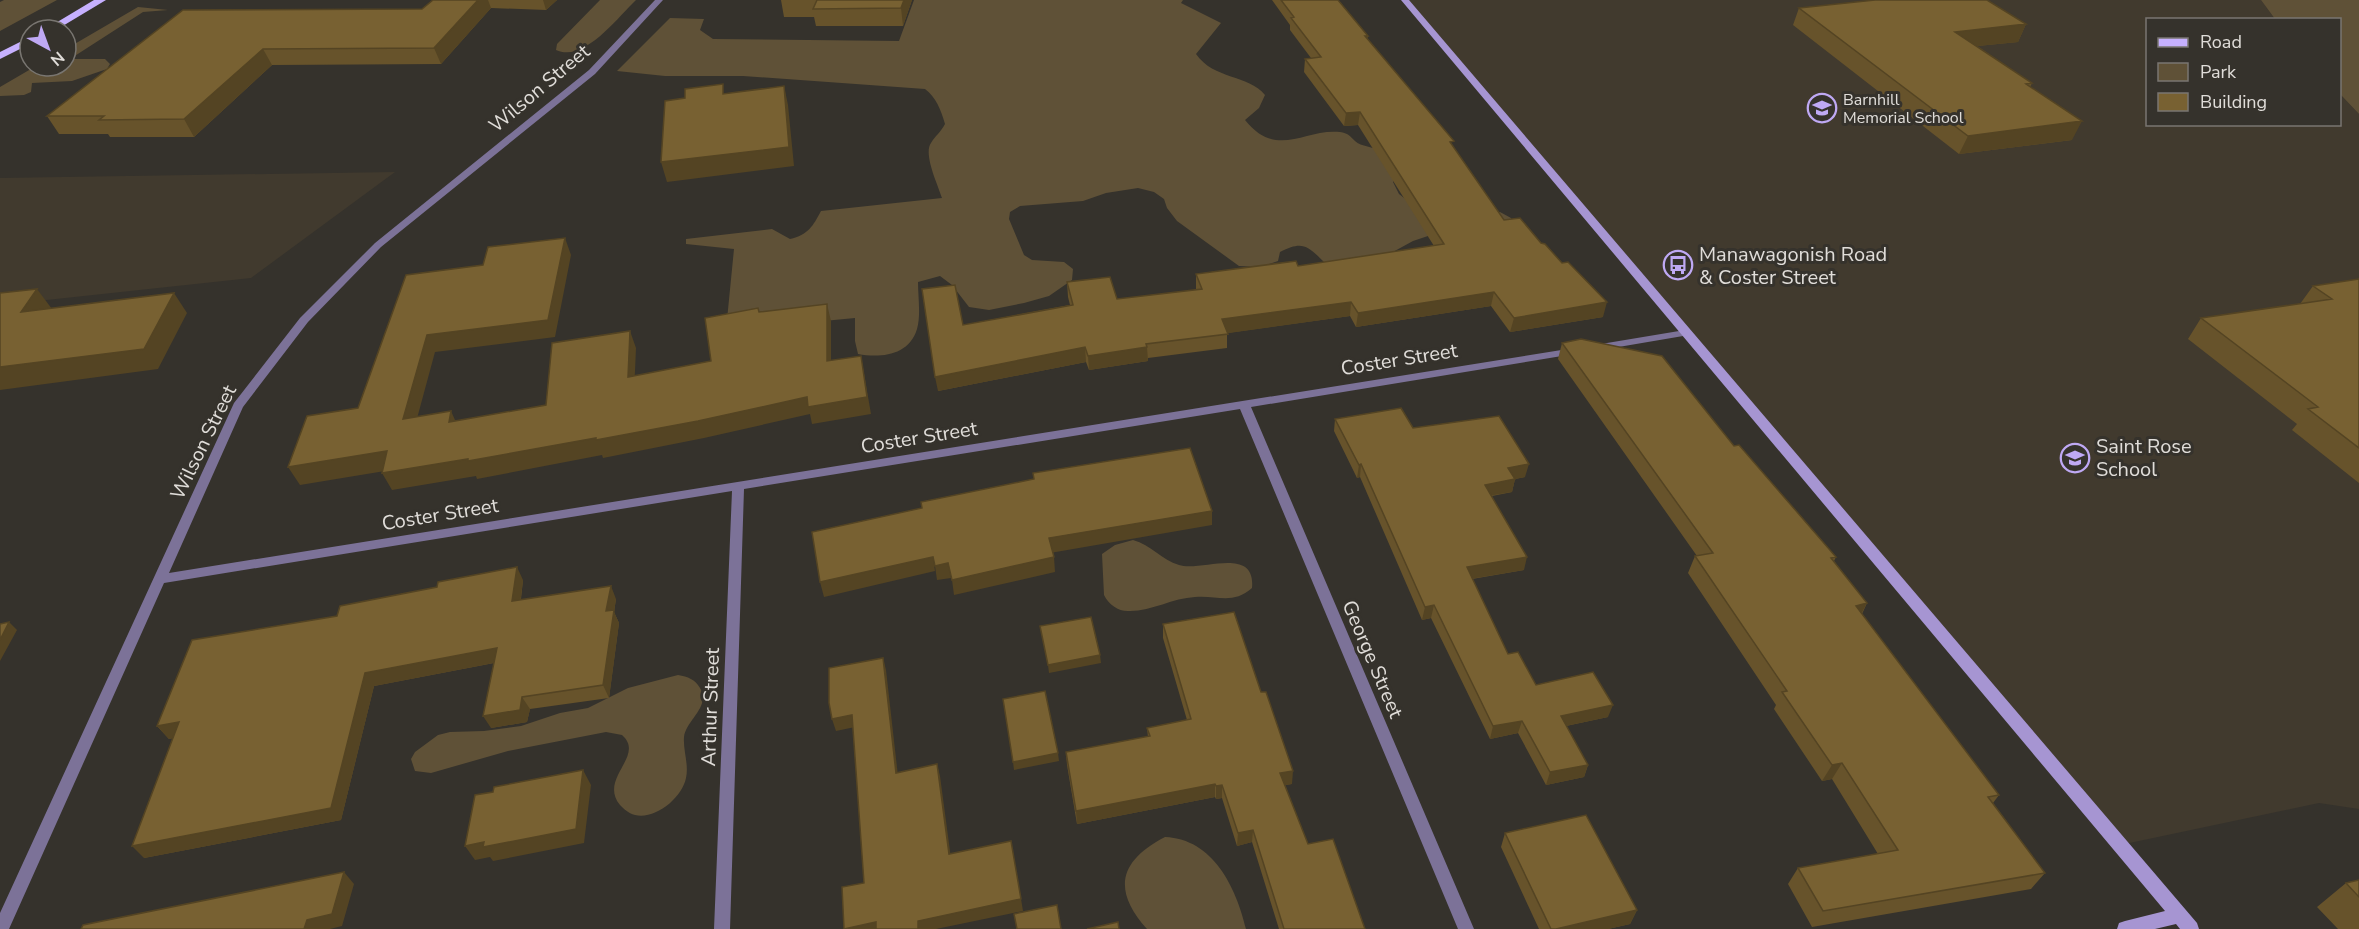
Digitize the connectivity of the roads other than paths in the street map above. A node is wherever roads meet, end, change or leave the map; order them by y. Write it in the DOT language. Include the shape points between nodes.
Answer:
graph roads {
  1 [pos="101,0"];
  2 [pos="659,0"];
  3 [pos="1405,0"];
  4 [pos="69,18"];
  5 [pos="18,46"];
  6 [pos="0,56"];
  7 [pos="1685,333"];
  8 [pos="1244,404"];
  9 [pos="738,486"];
  10 [pos="160,579"];
  11 [pos="2179,915"];
  12 [pos="1,929"];
  13 [pos="722,929"];
  14 [pos="1466,929"];
  15 [pos="2125,929"];
  16 [pos="2191,929"];
  1 -- 4 [label="main road"];
  2 -- 10 [label="street, Wilson Street" via="592,72 378,245 304,320 238,406"];
  3 -- 7 [label="main road"];
  5 -- 6 [label="main road"];
  7 -- 8 [label="street, Coster Street"];
  7 -- 11 [label="main road"];
  8 -- 9 [label="street, Coster Street"];
  8 -- 14 [label="street, George Street"];
  9 -- 10 [label="street, Coster Street"];
  9 -- 13 [label="street, Arthur Street"];
  10 -- 12 [label="street, Wilson Street"];
  11 -- 15 [label="main road"];
  11 -- 16 [label="main road"];
}
